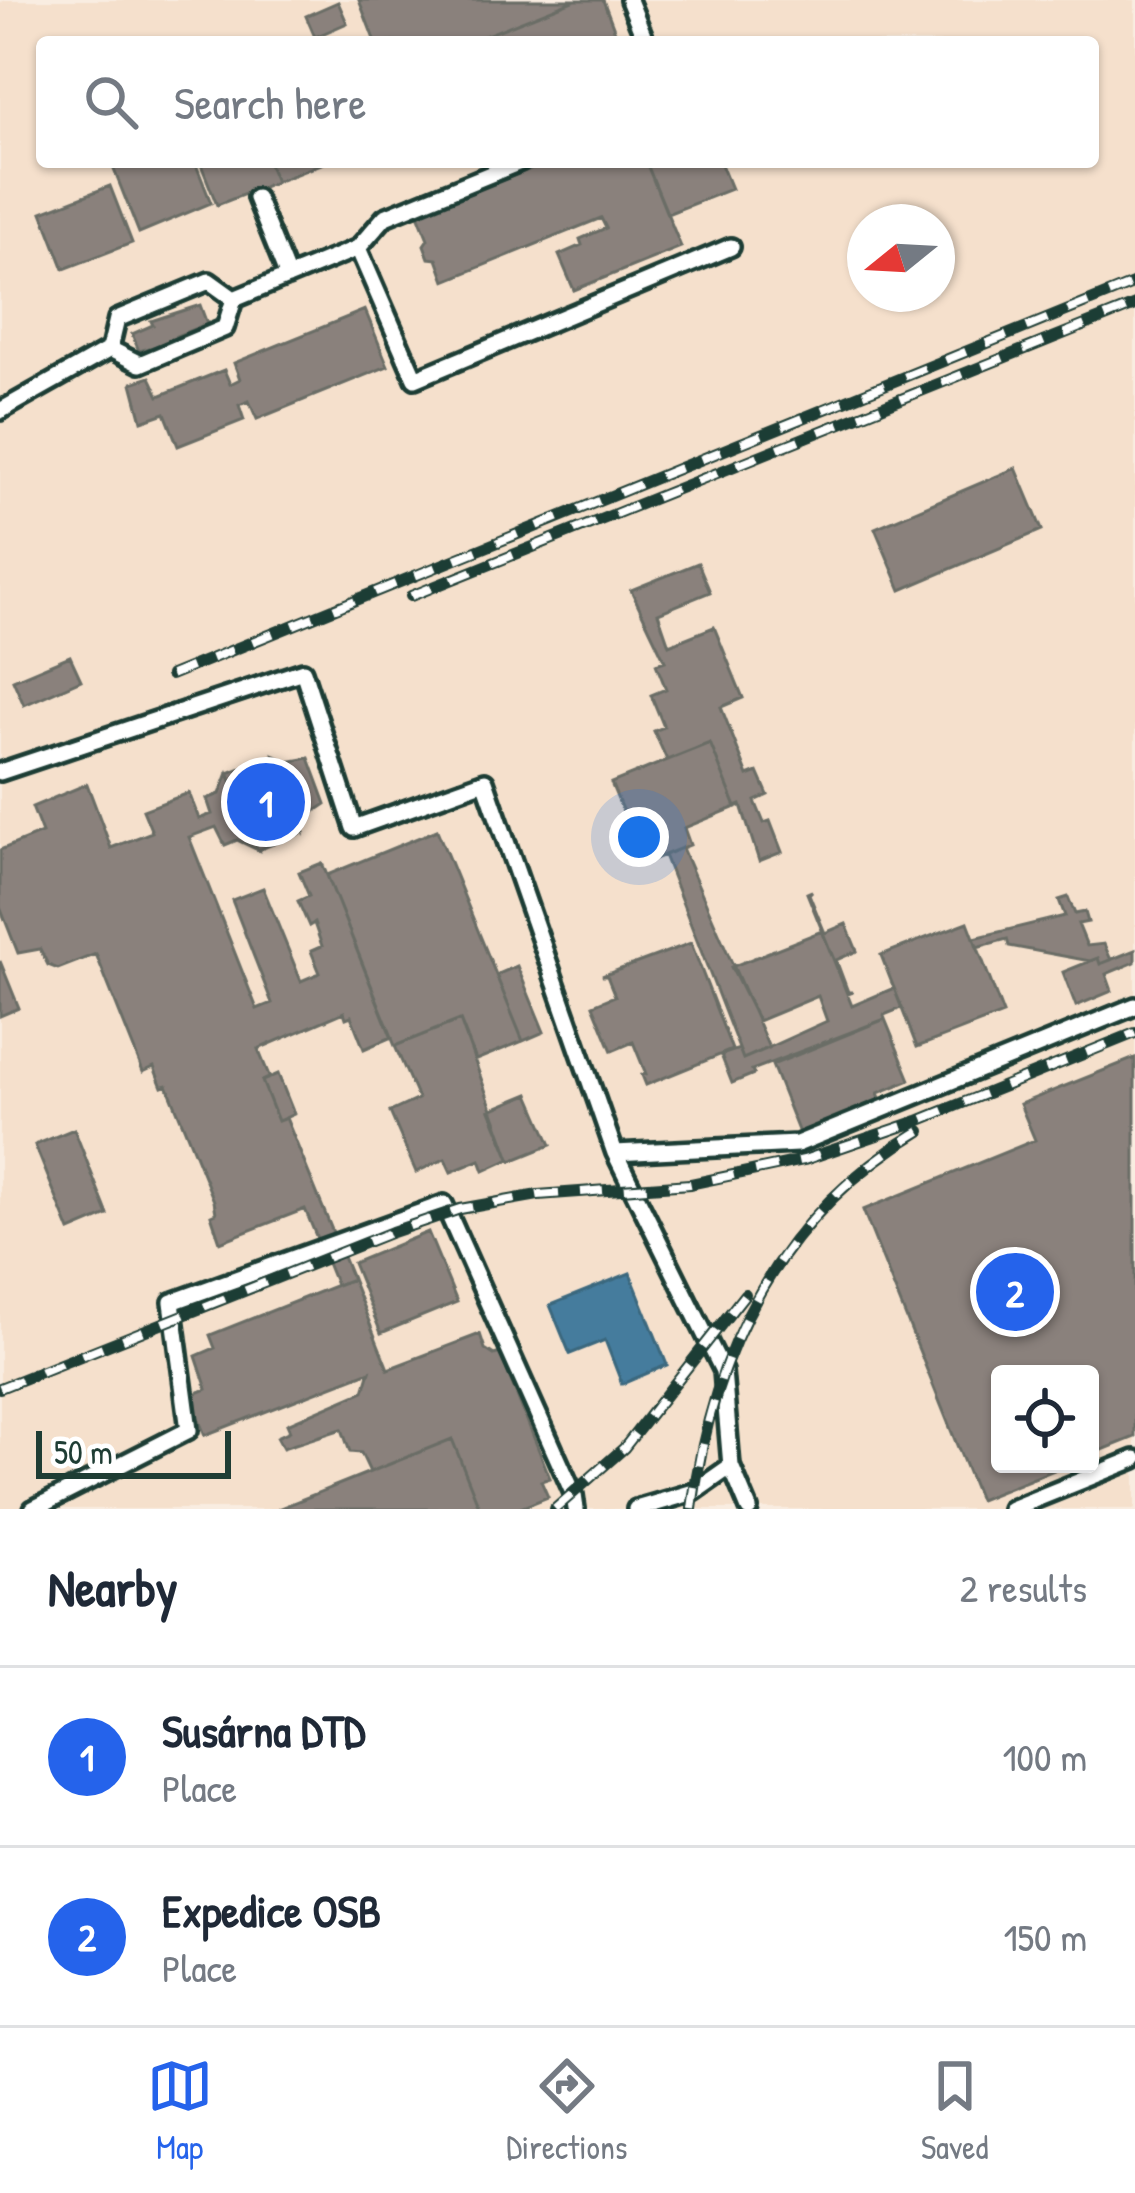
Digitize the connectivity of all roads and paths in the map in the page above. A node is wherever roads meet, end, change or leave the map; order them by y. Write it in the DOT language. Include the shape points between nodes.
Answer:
graph roads {
  1 [pos="629,0"];
  2 [pos="644,36"];
  3 [pos="505,168"];
  4 [pos="256,198"];
  5 [pos="358,248"];
  6 [pos="731,248"];
  7 [pos="288,278"];
  8 [pos="234,299"];
  9 [pos="110,349"];
  10 [pos="0,411"];
  11 [pos="0,772"];
  12 [pos="1135,1006"];
  13 [pos="615,1154"];
  14 [pos="1135,1459"];
  15 [pos="731,1466"];
  16 [pos="33,1509"];
  17 [pos="576,1509"];
  18 [pos="636,1509"];
  19 [pos="749,1509"];
  20 [pos="1010,1509"];
  1 -- 2 [label="lane"];
  3 -- 5 [label="lane" via="385,217"];
  4 -- 7 [label="lane"];
  5 -- 6 [label="lane" via="415,379"];
  5 -- 7 [label="lane"];
  7 -- 8 [label="lane"];
  8 -- 9 [label="lane" via="225,328 140,364"];
  8 -- 9 [label="lane" via="209,281 117,319"];
  9 -- 10 [label="lane"];
  11 -- 13 [label="lane" via="303,671 354,828 485,781"];
  12 -- 13 [label="lane" via="797,1144"];
  13 -- 15 [label="lane" via="723,1371"];
  14 -- 20 [label="lane"];
  15 -- 18 [label="lane" via="694,1492"];
  15 -- 19 [label="lane"];
  16 -- 17 [label="lane" via="189,1430 172,1302 443,1204"];
}
